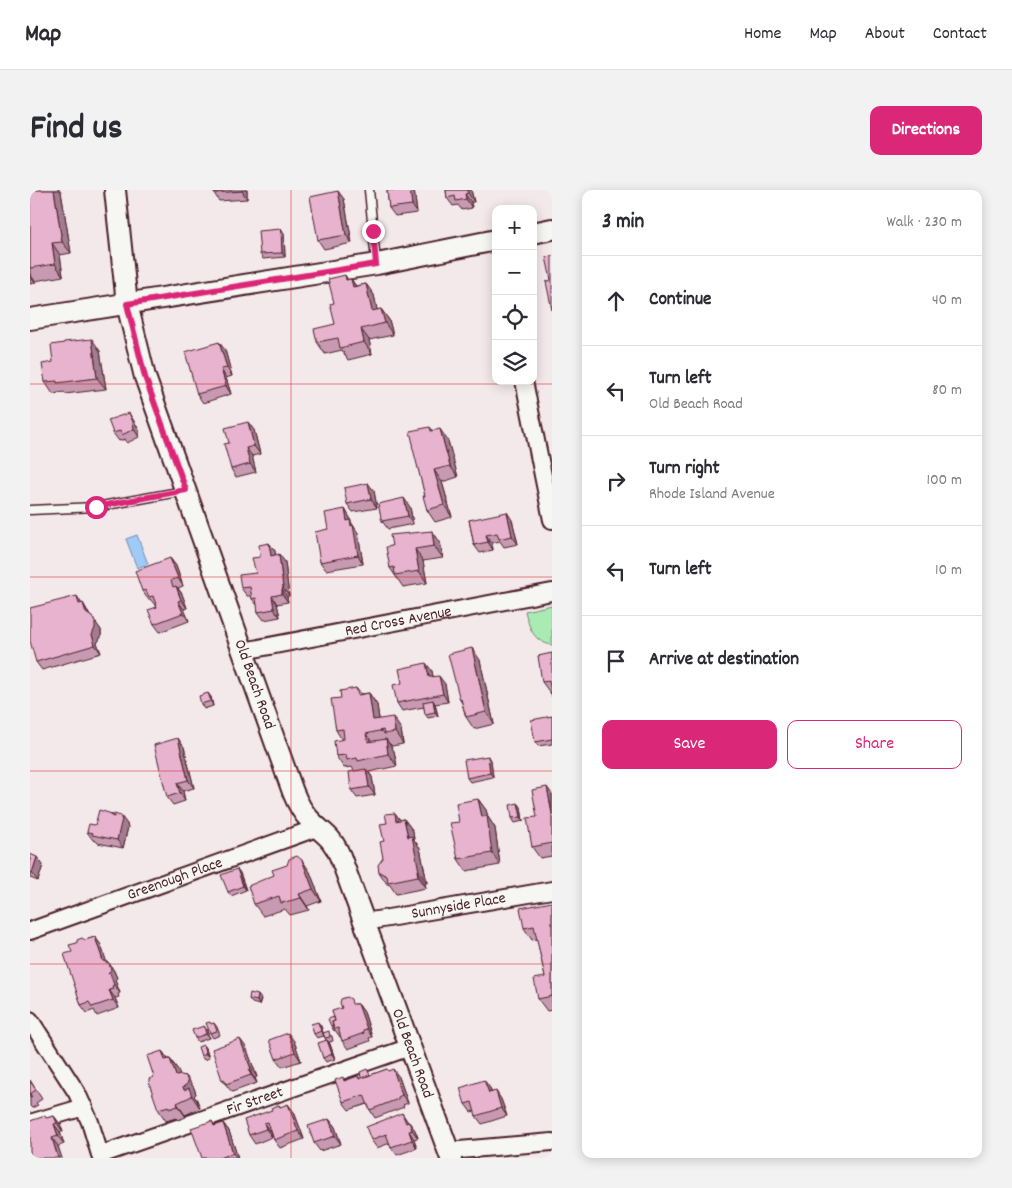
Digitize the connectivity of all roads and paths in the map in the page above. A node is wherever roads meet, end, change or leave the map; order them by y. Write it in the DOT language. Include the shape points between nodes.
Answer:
graph roads {
  1 [pos="115,190"];
  2 [pos="369,190"];
  3 [pos="552,229"];
  4 [pos="537,232"];
  5 [pos="492,241"];
  6 [pos="376,264"];
  7 [pos="127,304"];
  8 [pos="30,320"];
  9 [pos="525,385"];
  10 [pos="186,490"];
  11 [pos="30,510"];
  12 [pos="552,520"];
  13 [pos="552,592"];
  14 [pos="243,651"];
  15 [pos="319,827"];
  16 [pos="552,890"];
  17 [pos="365,922"];
  18 [pos="30,931"];
  19 [pos="30,1020"];
  20 [pos="410,1047"];
  21 [pos="84,1107"];
  22 [pos="30,1123"];
  23 [pos="552,1142"];
  24 [pos="449,1154"];
  25 [pos="100,1156"];
  1 -- 7 [label="street, Old Beach Road"];
  2 -- 6 [label="lane"];
  3 -- 4 [label="street"];
  5 -- 6 [label="street"];
  6 -- 7 [label="street"];
  7 -- 8 [label="street"];
  7 -- 10 [label="street, Old Beach Road" via="145,377"];
  9 -- 12 [label="street"];
  10 -- 11 [label="lane" via="96,507"];
  10 -- 14 [label="street, Old Beach Road"];
  13 -- 14 [label="street, Red Cross Avenue"];
  14 -- 15 [label="street, Old Beach Road" via="293,792 301,808"];
  15 -- 17 [label="street, Old Beach Road" via="334,843"];
  15 -- 18 [label="street, Greenough Place"];
  16 -- 17 [label="street, Sunnyside Place"];
  17 -- 20 [label="street, Old Beach Road"];
  19 -- 21 [label="street"];
  20 -- 24 [label="street, Old Beach Road"];
  20 -- 25 [label="street, Fir Street"];
  21 -- 22 [label="street"];
  21 -- 25 [label="street"];
  23 -- 24 [label="street"];
}
